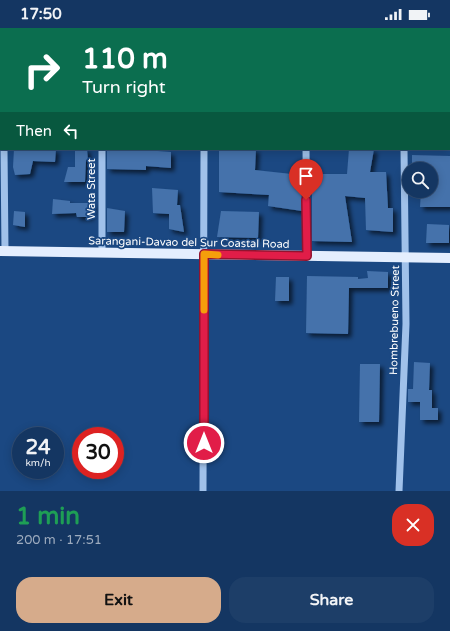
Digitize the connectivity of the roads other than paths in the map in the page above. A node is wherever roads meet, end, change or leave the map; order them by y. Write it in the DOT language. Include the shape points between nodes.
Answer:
graph roads {
  1 [pos="4,150"];
  2 [pos="102,150"];
  3 [pos="204,150"];
  4 [pos="306,150"];
  5 [pos="404,150"];
  6 [pos="3,251"];
  7 [pos="102,253"];
  8 [pos="204,254"];
  9 [pos="307,256"];
  10 [pos="406,258"];
  11 [pos="450,258"];
  12 [pos="203,491"];
  13 [pos="399,491"];
  1 -- 6 [label="street"];
  2 -- 7 [label="street, Wata Street"];
  3 -- 8 [label="street"];
  4 -- 9 [label="street"];
  5 -- 10 [label="street, Hombrebueno Street"];
  6 -- 7 [label="main road, Sarangani-Davao del Sur Coastal Road"];
  7 -- 8 [label="main road, Sarangani-Davao del Sur Coastal Road"];
  8 -- 9 [label="main road, Sarangani-Davao del Sur Coastal Road"];
  8 -- 12 [label="street"];
  9 -- 10 [label="main road, Sarangani-Davao del Sur Coastal Road"];
  10 -- 11 [label="main road, Sarangani-Davao del Sur Coastal Road"];
  10 -- 13 [label="street, Hombrebueno Street"];
}
